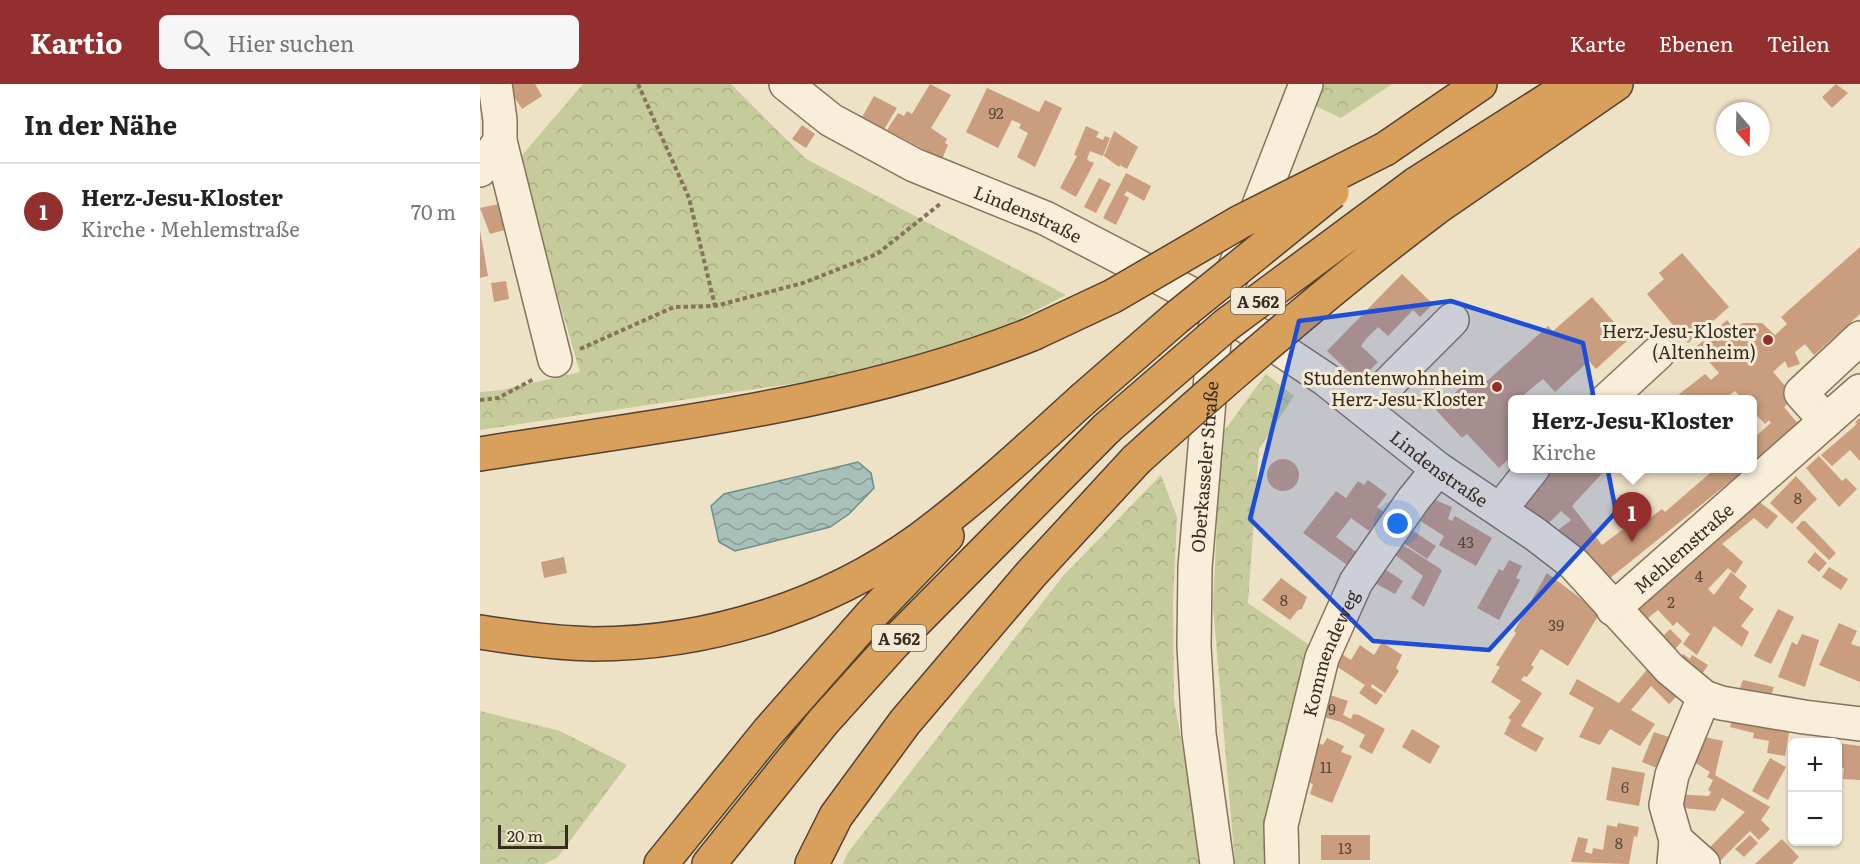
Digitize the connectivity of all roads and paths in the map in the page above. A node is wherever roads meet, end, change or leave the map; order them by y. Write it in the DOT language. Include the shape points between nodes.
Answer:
graph roads {
  1 [pos="495,84"];
  2 [pos="638,84"];
  3 [pos="786,84"];
  4 [pos="1306,84"];
  5 [pos="1480,84"];
  6 [pos="1573,84"];
  7 [pos="1616,84"];
  8 [pos="500,141"];
  9 [pos="1385,149"];
  10 [pos="480,170"];
  11 [pos="958,183"];
  12 [pos="1426,196"];
  13 [pos="715,306"];
  14 [pos="1220,309"];
  15 [pos="1452,320"];
  16 [pos="1860,338"];
  17 [pos="1658,353"];
  18 [pos="555,360"];
  19 [pos="1860,391"];
  20 [pos="1611,395"];
  21 [pos="480,400"];
  22 [pos="1364,408"];
  23 [pos="1826,421"];
  24 [pos="480,454"];
  25 [pos="1007,467"];
  26 [pos="1438,469"];
  27 [pos="1529,473"];
  28 [pos="1500,510"];
  29 [pos="1613,609"];
  30 [pos="480,632"];
  31 [pos="1704,697"];
  32 [pos="1860,724"];
  33 [pos="1675,852"];
  34 [pos="661,864"];
  35 [pos="710,864"];
  36 [pos="812,864"];
  37 [pos="1217,864"];
  38 [pos="1282,864"];
  39 [pos="1703,864"];
  1 -- 8 [label="street"];
  2 -- 13 [label="path" via="689,198"];
  3 -- 11 [label="street, Lindenstraße" via="831,120 914,165"];
  4 -- 14 [label="street, Oberkasseler Straße"];
  5 -- 9 [label="highway, A 562"];
  6 -- 12 [label="highway, A 562"];
  7 -- 12 [label="highway"];
  8 -- 10 [label="street"];
  8 -- 18 [label="street"];
  9 -- 24 [label="highway, bridge" via="1240,222 1113,296 970,358 905,378 784,404"];
  9 -- 25 [label="highway, A 562, bridge" via="1176,318"];
  11 -- 13 [label="path" via="937,209 877,254 803,283"];
  11 -- 14 [label="street, Lindenstraße" via="1045,218"];
  12 -- 35 [label="highway, A 562, bridge" via="1226,326 1107,428 894,643 823,722"];
  12 -- 36 [label="highway, bridge" via="1352,271 1136,460 1031,574 905,722 836,816"];
  13 -- 18 [label="path" via="674,308"];
  14 -- 22 [label="street, Lindenstraße"];
  14 -- 37 [label="street, Oberkasseler Straße" via="1215,329 1195,567 1194,646 1199,734"];
  15 -- 22 [label="street"];
  16 -- 23 [label="street" via="1800,393"];
  17 -- 20 [label="street"];
  18 -- 21 [label="path" via="530,382 498,398"];
  19 -- 23 [label="street, Mehlemstraße"];
  22 -- 26 [label="street, Lindenstraße"];
  23 -- 29 [label="street, Mehlemstraße"];
  25 -- 30 [label="highway" via="943,521 886,561 846,584 768,616 685,636 637,642 593,644"];
  25 -- 34 [label="highway" via="768,732"];
  26 -- 28 [label="street, Lindenstraße"];
  26 -- 38 [label="street, Kommendeweg" via="1356,582 1322,658 1281,825"];
  27 -- 28 [label="street"];
  28 -- 29 [label="street, Lindenstraße" via="1574,564"];
  29 -- 31 [label="street, Lindenstraße" via="1670,669"];
  31 -- 32 [label="street, Lindenstraße" via="1721,703"];
  31 -- 33 [label="street" via="1672,775 1666,805"];
  33 -- 39 [label="street"];
}
